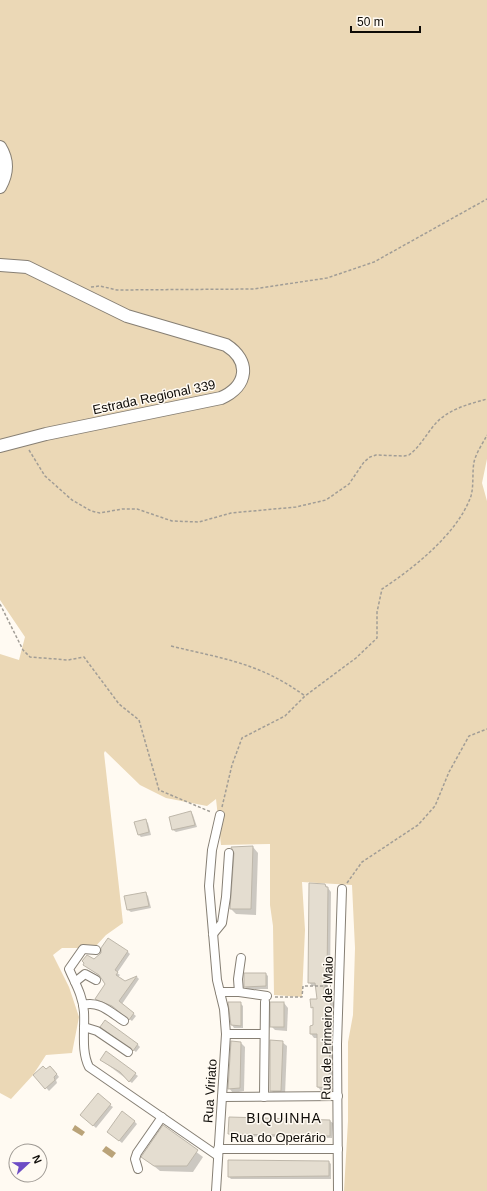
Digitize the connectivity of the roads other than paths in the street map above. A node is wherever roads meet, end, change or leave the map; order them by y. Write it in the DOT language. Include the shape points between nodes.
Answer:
graph roads {
  1 [pos="0,147"];
  2 [pos="0,187"];
  3 [pos="0,265"];
  4 [pos="0,446"];
  5 [pos="220,815"];
  6 [pos="229,853"];
  7 [pos="342,889"];
  8 [pos="212,934"];
  9 [pos="96,950"];
  10 [pos="241,958"];
  11 [pos="96,980"];
  12 [pos="75,982"];
  13 [pos="220,992"];
  14 [pos="239,992"];
  15 [pos="83,1005"];
  16 [pos="124,1021"];
  17 [pos="84,1027"];
  18 [pos="226,1034"];
  19 [pos="264,1034"];
  20 [pos="128,1052"];
  21 [pos="338,1096"];
  22 [pos="222,1097"];
  23 [pos="264,1097"];
  24 [pos="162,1116"];
  25 [pos="338,1149"];
  26 [pos="218,1152"];
  27 [pos="138,1169"];
  28 [pos="337,1190"];
  29 [pos="216,1191"];
  1 -- 2 [label="main road" via="6,160"];
  3 -- 4 [label="main road, Estrada Regional 339" via="27,267 127,316 226,345 241,360 243,368 240,384 230,394 221,398"];
  5 -- 8 [label="street, Rua Viriato" via="212,850 208,886"];
  6 -- 8 [label="street" via="222,923"];
  7 -- 21 [label="street, Rua de Primeiro de Maio"];
  8 -- 13 [label="street, Rua Viriato"];
  9 -- 12 [label="street" via="83,949 76,958 69,969"];
  10 -- 14 [label="street"];
  11 -- 12 [label="street" via="85,974"];
  12 -- 15 [label="street" via="80,990"];
  13 -- 14 [label="street"];
  13 -- 18 [label="street, Rua Viriato"];
  14 -- 19 [label="street" via="266,999"];
  15 -- 16 [label="street" via="91,1002 100,1005"];
  15 -- 17 [label="street"];
  17 -- 20 [label="street" via="97,1031"];
  17 -- 24 [label="street" via="85,1058 89,1067"];
  18 -- 19 [label="street"];
  18 -- 22 [label="street, Rua Viriato"];
  19 -- 23 [label="street"];
  21 -- 23 [label="street"];
  21 -- 25 [label="street, Rua de Primeiro de Maio"];
  22 -- 23 [label="street"];
  22 -- 26 [label="street, Rua Viriato"];
  24 -- 26 [label="street"];
  24 -- 27 [label="street" via="137,1153 135,1159"];
  25 -- 26 [label="street, Rua do Operário"];
  25 -- 28 [label="street, Rua de Primeiro de Maio"];
  26 -- 29 [label="street, Rua Viriato"];
}
